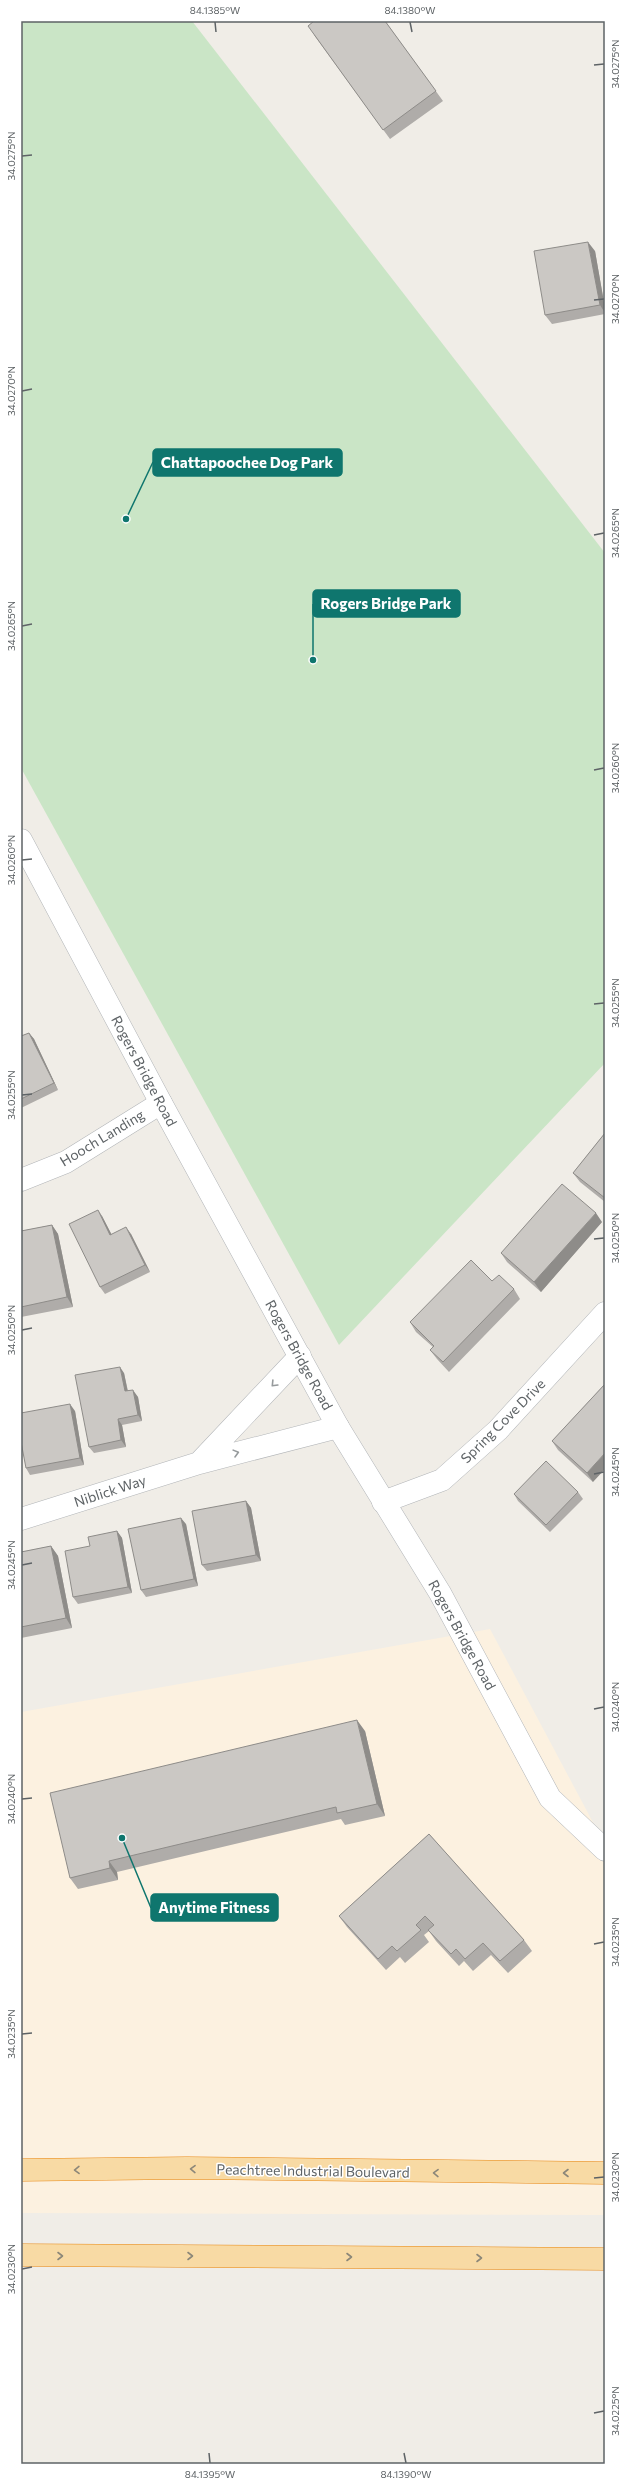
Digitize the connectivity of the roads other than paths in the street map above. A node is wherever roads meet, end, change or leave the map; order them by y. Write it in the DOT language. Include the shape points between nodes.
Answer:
graph roads {
  1 [pos="21,840"];
  2 [pos="161,1103"];
  3 [pos="21,1180"];
  4 [pos="605,1313"];
  5 [pos="300,1356"];
  6 [pos="338,1427"];
  7 [pos="198,1463"];
  8 [pos="383,1502"];
  9 [pos="21,1519"];
  10 [pos="605,1850"];
  11 [pos="21,2170"];
  12 [pos="605,2173"];
  13 [pos="21,2255"];
  14 [pos="605,2259"];
  1 -- 2 [label="street, Rogers Bridge Road"];
  2 -- 3 [label="street, Hooch Landing" via="66,1162"];
  2 -- 5 [label="street, Rogers Bridge Road"];
  4 -- 8 [label="street, Spring Cove Drive" via="498,1430 442,1480"];
  5 -- 6 [label="street, Rogers Bridge Road"];
  5 -- 7 [label="street, Niblick Way, one-way"];
  7 -- 6 [label="street, Niblick Way, one-way"];
  6 -- 8 [label="street, Rogers Bridge Road"];
  7 -- 9 [label="street, Niblick Way"];
  8 -- 10 [label="street, Rogers Bridge Road" via="440,1593 550,1798"];
  12 -- 11 [label="highway, Peachtree Industrial Boulevard, one-way" via="188,2168"];
  13 -- 14 [label="highway, one-way"];
}
